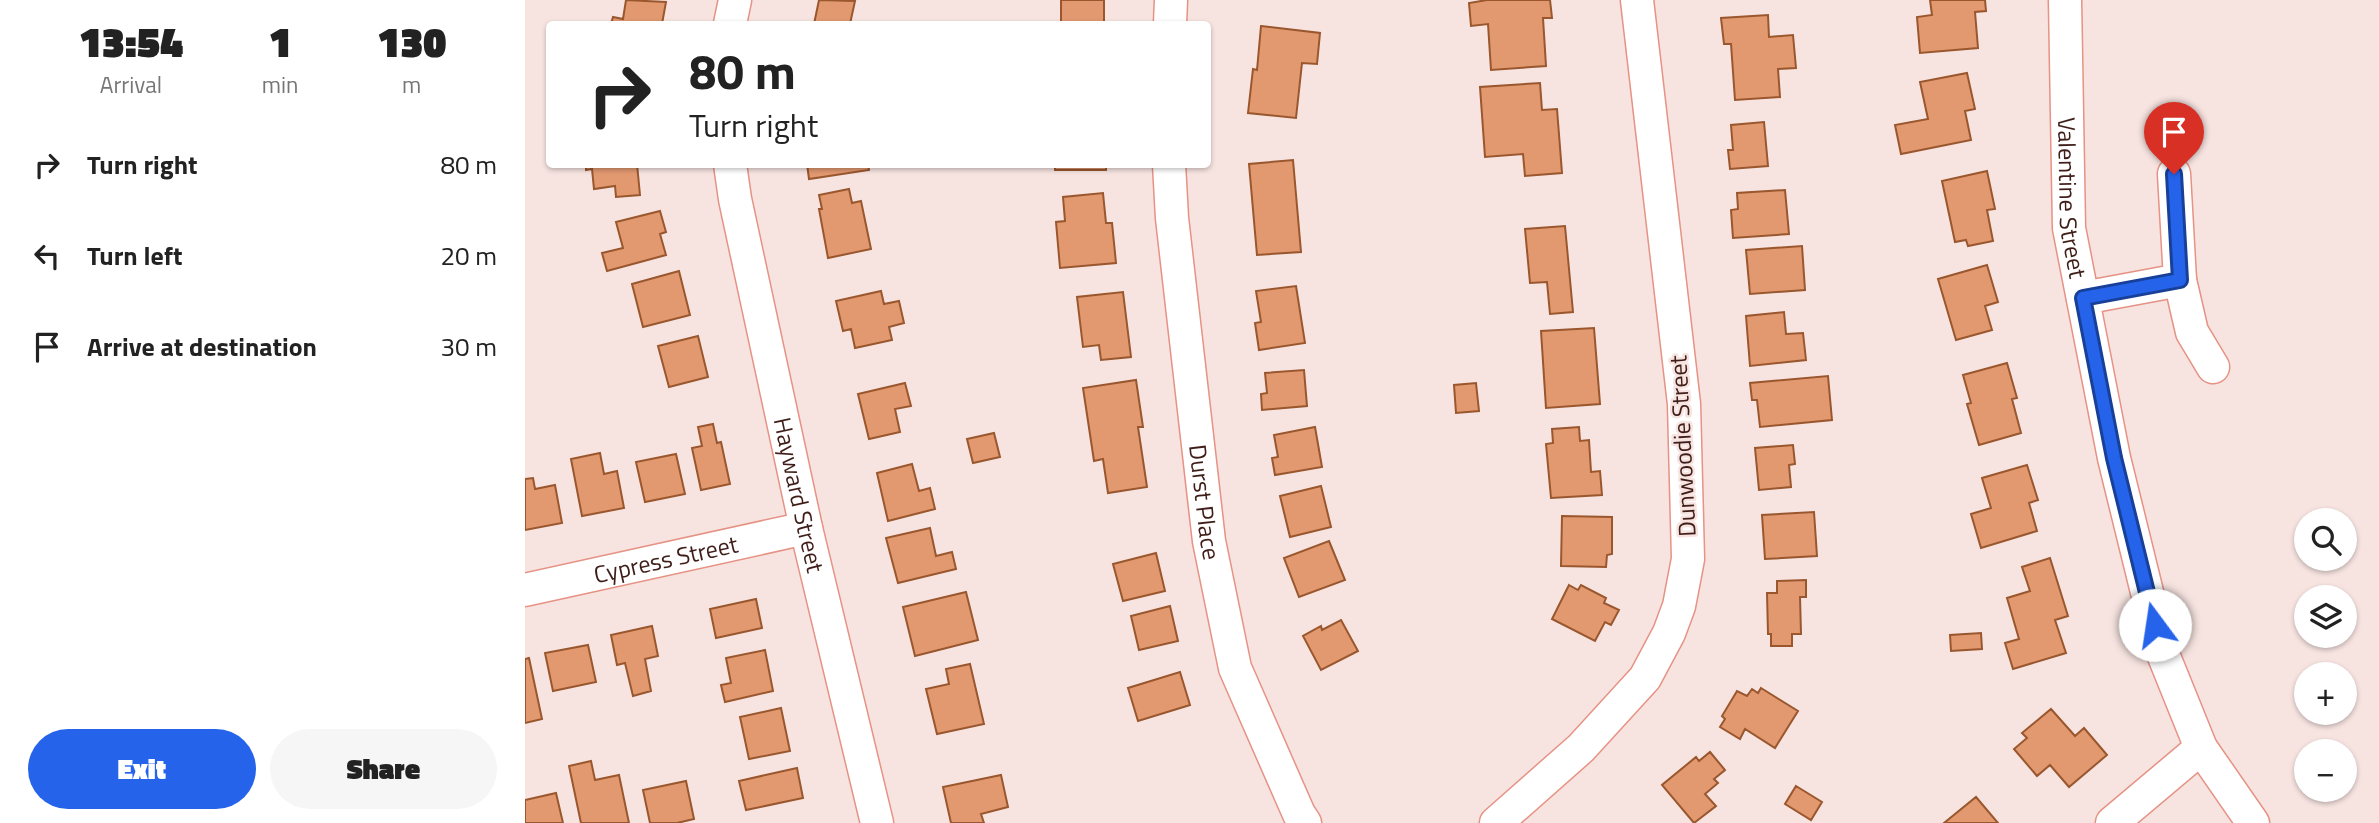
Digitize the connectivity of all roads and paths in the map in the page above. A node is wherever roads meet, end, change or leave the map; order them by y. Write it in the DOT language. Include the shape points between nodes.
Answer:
graph roads {
  1 [pos="735,0"];
  2 [pos="1171,0"];
  3 [pos="1637,0"];
  4 [pos="2064,0"];
  5 [pos="731,21"];
  6 [pos="1170,21"];
  7 [pos="731,168"];
  8 [pos="1169,168"];
  9 [pos="2174,174"];
  10 [pos="2180,280"];
  11 [pos="2083,298"];
  12 [pos="2213,367"];
  13 [pos="806,528"];
  14 [pos="525,590"];
  15 [pos="2201,748"];
  16 [pos="877,823"];
  17 [pos="1305,823"];
  18 [pos="1496,823"];
  19 [pos="2112,823"];
  20 [pos="2253,823"];
  1 -- 5 [label="street"];
  2 -- 6 [label="street"];
  3 -- 18 [label="street, Dunwoodie Street" via="1683,404 1688,559 1669,634 1645,678 1581,748"];
  4 -- 11 [label="street, Valentine Street" via="2069,228"];
  7 -- 13 [label="street, Hayward Street"];
  8 -- 17 [label="street, Durst Place" via="1209,541 1234,668"];
  9 -- 10 [label="street"];
  10 -- 11 [label="street"];
  10 -- 12 [label="street" via="2192,332"];
  11 -- 15 [label="street, Valentine Street" via="2114,458 2161,649"];
  13 -- 14 [label="street, Cypress Street"];
  13 -- 16 [label="street, Hayward Street"];
  15 -- 19 [label="street"];
  15 -- 20 [label="street, Valentine Street"];
}
